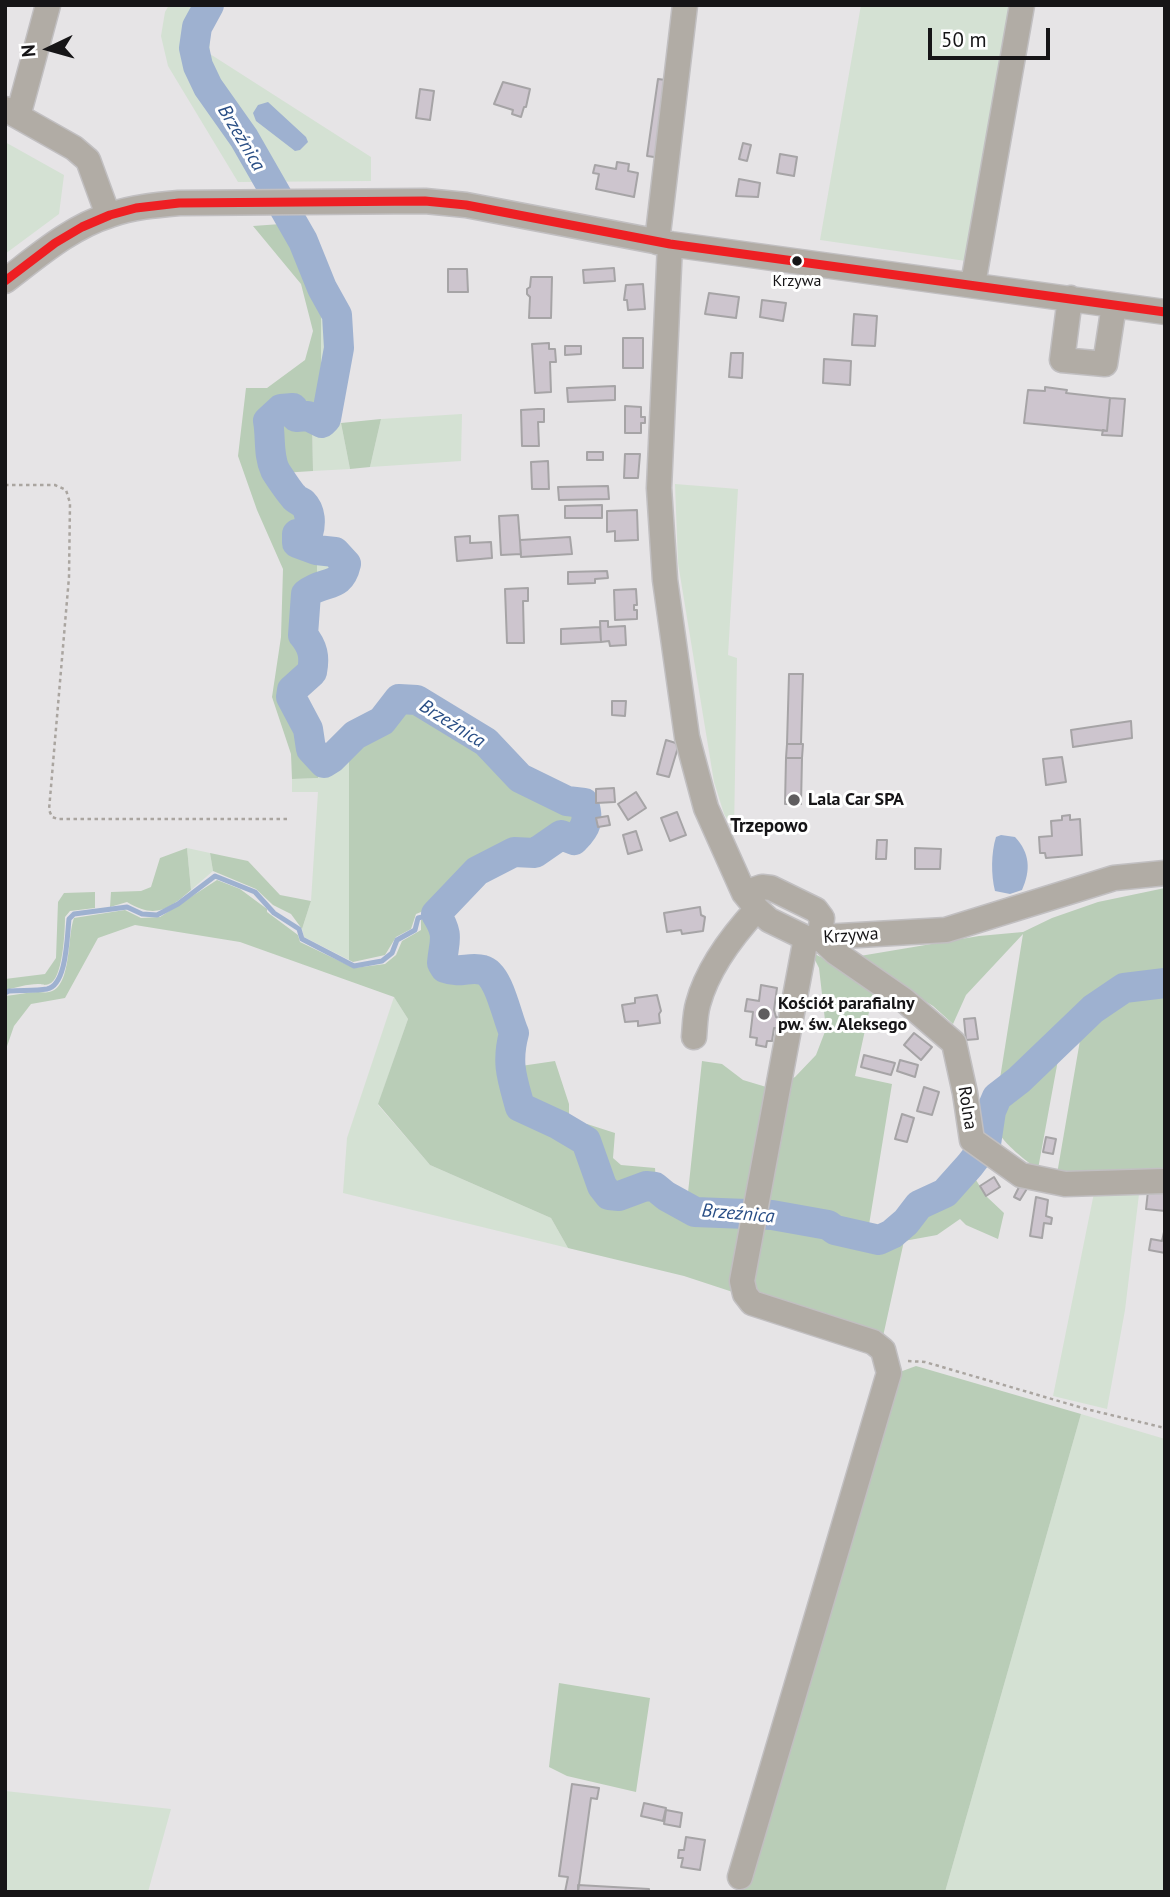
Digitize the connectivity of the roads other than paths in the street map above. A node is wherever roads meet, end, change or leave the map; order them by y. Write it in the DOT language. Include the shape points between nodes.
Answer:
graph roads {
  1 [pos="48,5"];
  2 [pos="685,5"];
  3 [pos="1022,5"];
  4 [pos="11,112"];
  5 [pos="108,215"];
  6 [pos="664,243"];
  7 [pos="5,281"];
  8 [pos="973,284"];
  9 [pos="1070,298"];
  10 [pos="1114,305"];
  11 [pos="1165,312"];
  12 [pos="1165,873"];
  13 [pos="750,901"];
  14 [pos="813,938"];
  15 [pos="694,1037"];
  16 [pos="1165,1181"];
  17 [pos="740,1877"];
  1 -- 4 [label="street"];
  2 -- 6 [label="street"];
  3 -- 8 [label="street"];
  4 -- 5 [label="street" via="88,160"];
  5 -- 6 [label="street" via="179,203 425,201"];
  5 -- 7 [label="street" via="68,235"];
  6 -- 8 [label="street"];
  6 -- 13 [label="street" via="659,488 665,580 690,748 706,808"];
  8 -- 9 [label="street"];
  9 -- 10 [label="street"];
  9 -- 10 [label="street" via="1062,360 1105,364"];
  10 -- 11 [label="street"];
  12 -- 14 [label="street, Krzywa" via="1114,878 946,930"];
  13 -- 14 [label="street" via="762,887 771,888 817,910 822,918"];
  13 -- 15 [label="street" via="744,923 703,987"];
  14 -- 16 [label="street, Rolna" via="904,1000 954,1043 972,1140 1021,1175 1065,1184"];
  14 -- 17 [label="street" via="742,1281 752,1303 873,1342 883,1350 889,1373"];
}
